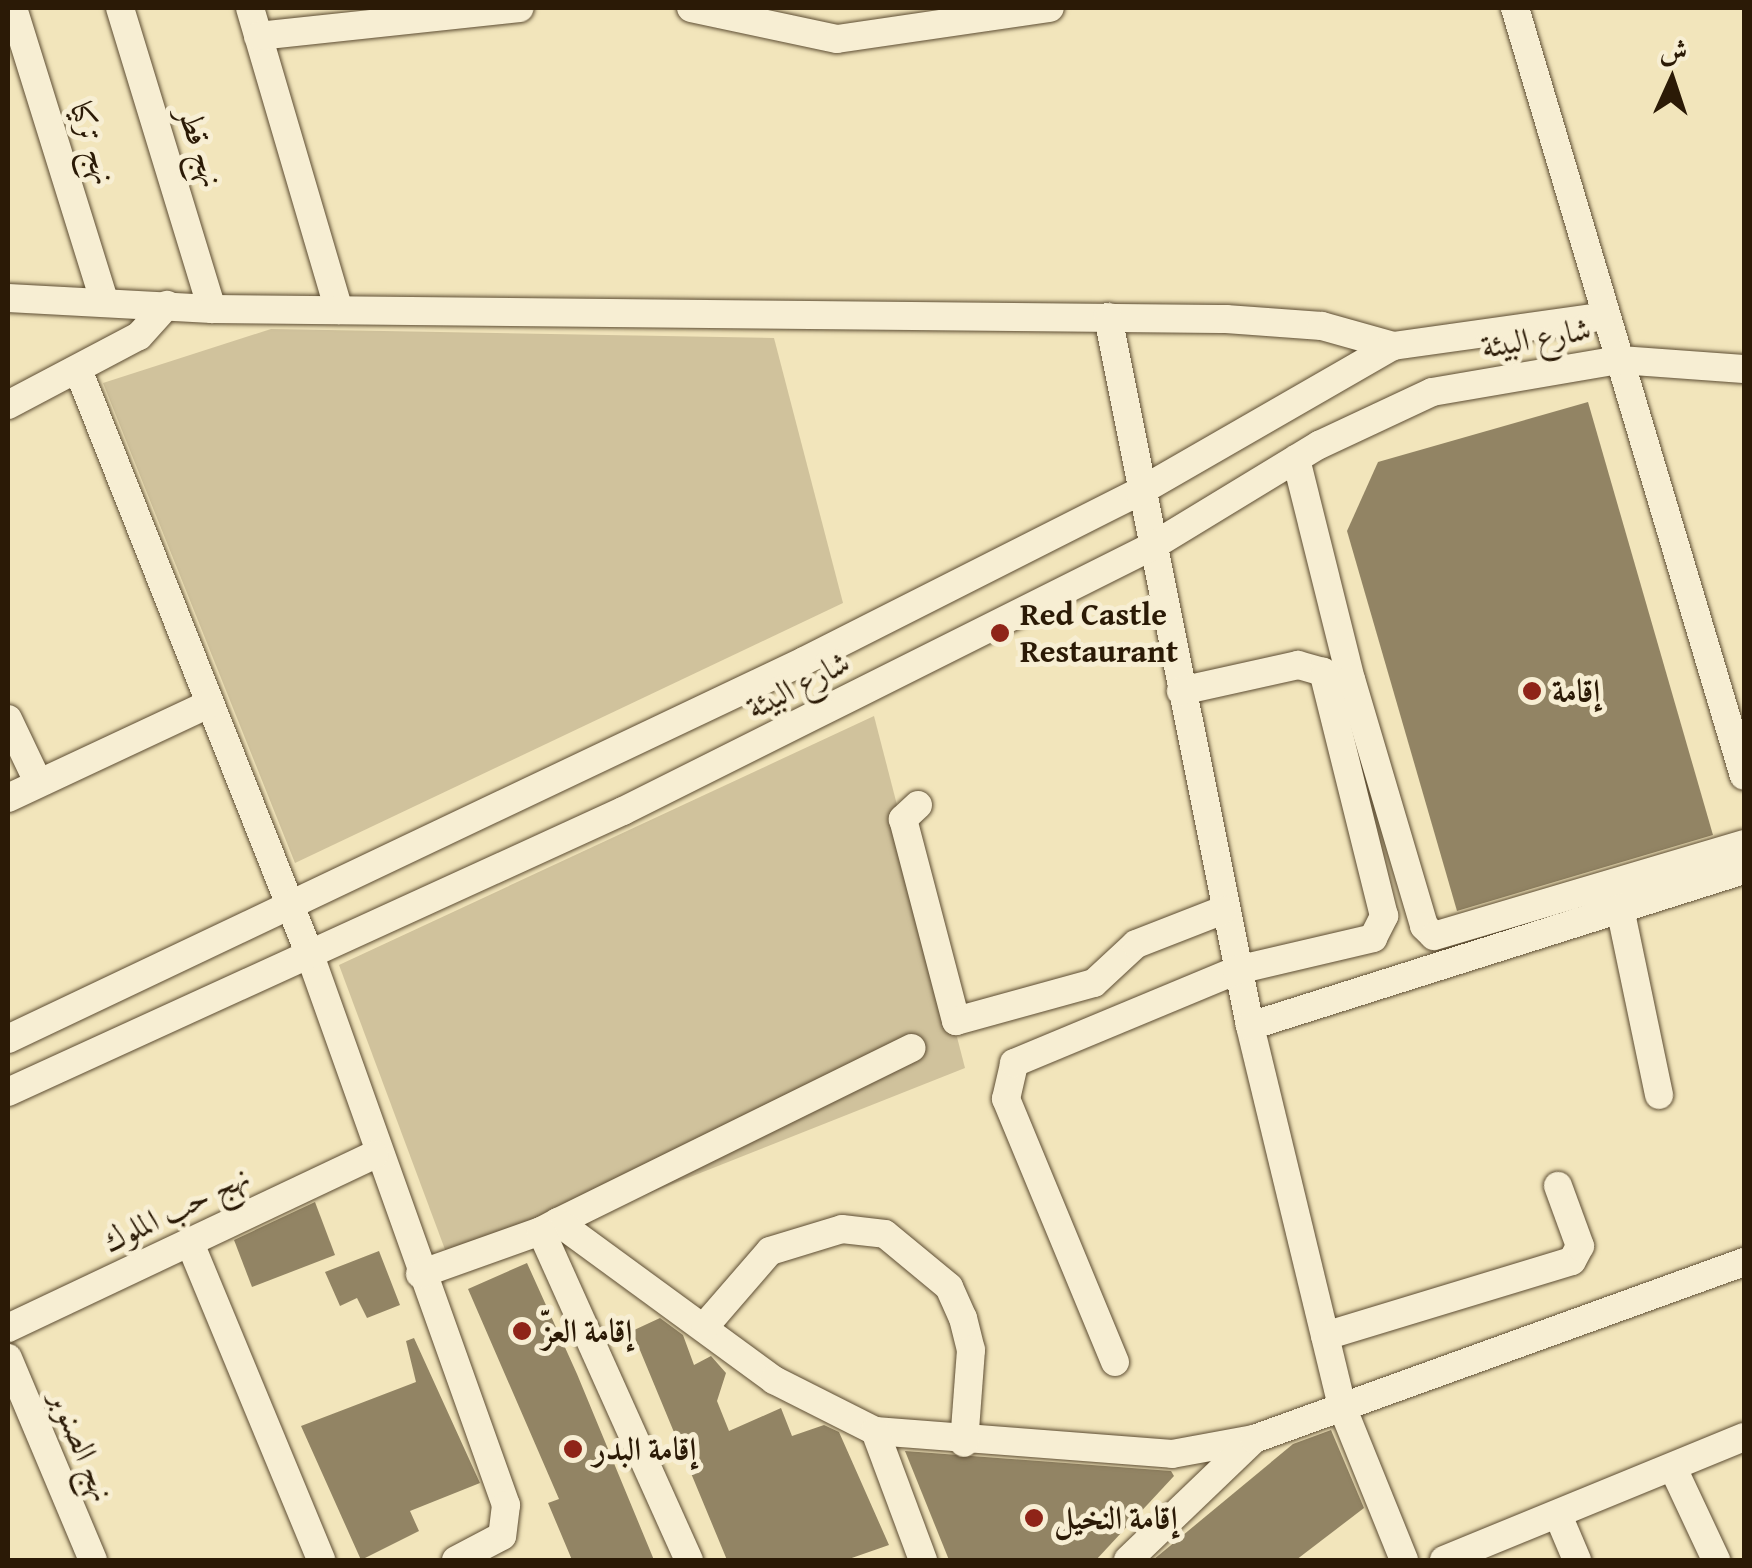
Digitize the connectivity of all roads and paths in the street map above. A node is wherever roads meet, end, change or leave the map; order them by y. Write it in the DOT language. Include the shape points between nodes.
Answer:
graph roads {
  1 [pos="13,8"];
  2 [pos="120,8"];
  3 [pos="250,8"];
  4 [pos="520,8"];
  5 [pos="691,8"];
  6 [pos="1050,8"];
  7 [pos="1515,8"];
  8 [pos="258,36"];
  9 [pos="8,298"];
  10 [pos="104,300"];
  11 [pos="166,305"];
  12 [pos="212,308"];
  13 [pos="340,310"];
  14 [pos="1108,316"];
  15 [pos="1606,316"];
  16 [pos="1393,346"];
  17 [pos="1620,360"];
  18 [pos="1744,369"];
  19 [pos="79,372"];
  20 [pos="8,405"];
  21 [pos="1296,460"];
  22 [pos="1140,492"];
  23 [pos="1151,547"];
  24 [pos="1182,691"];
  25 [pos="210,704"];
  26 [pos="8,719"];
  27 [pos="1744,776"];
  28 [pos="38,782"];
  29 [pos="8,798"];
  30 [pos="918,805"];
  31 [pos="1744,844"];
  32 [pos="1744,870"];
  33 [pos="288,906"];
  34 [pos="1620,908"];
  35 [pos="1224,910"];
  36 [pos="311,958"];
  37 [pos="1237,970"];
  38 [pos="1250,1026"];
  39 [pos="8,1039"];
  40 [pos="911,1048"];
  41 [pos="8,1092"];
  42 [pos="1660,1096"];
  43 [pos="374,1155"];
  44 [pos="1558,1186"];
  45 [pos="550,1226"];
  46 [pos="190,1243"];
  47 [pos="1744,1262"];
  48 [pos="420,1274"];
  49 [pos="705,1326"];
  50 [pos="8,1328"];
  51 [pos="1325,1336"];
  52 [pos="8,1358"];
  53 [pos="1114,1362"];
  54 [pos="1343,1409"];
  55 [pos="875,1431"];
  56 [pos="1744,1438"];
  57 [pos="1254,1439"];
  58 [pos="964,1442"];
  59 [pos="1673,1468"];
  60 [pos="1558,1515"];
  61 [pos="94,1560"];
  62 [pos="321,1560"];
  63 [pos="456,1560"];
  64 [pos="689,1560"];
  65 [pos="923,1560"];
  66 [pos="1128,1560"];
  67 [pos="1404,1560"];
  68 [pos="1444,1560"];
  69 [pos="1578,1560"];
  70 [pos="1716,1560"];
  1 -- 10 [label="street, نهج تركيا"];
  2 -- 12 [label="street, نهج قطر"];
  3 -- 8 [label="street"];
  4 -- 8 [label="street"];
  5 -- 6 [label="street" via="837,39"];
  7 -- 15 [label="street"];
  8 -- 13 [label="street"];
  9 -- 10 [label="street"];
  10 -- 11 [label="street"];
  11 -- 12 [label="street"];
  11 -- 19 [label="street" via="139,336"];
  12 -- 13 [label="street"];
  13 -- 14 [label="street"];
  14 -- 16 [label="street" via="1322,326"];
  14 -- 22 [label="street"];
  15 -- 16 [label="street, شارع البيئة"];
  15 -- 17 [label="street"];
  16 -- 22 [label="street, شارع البيئة"];
  17 -- 18 [label="street, شارع البيئة"];
  17 -- 21 [label="street, شارع البيئة" via="1432,392"];
  17 -- 27 [label="street"];
  19 -- 20 [label="street"];
  19 -- 25 [label="street"];
  21 -- 23 [label="street, شارع البيئة"];
  21 -- 31 [label="street" via="1350,680 1424,926 1434,936"];
  22 -- 23 [label="street"];
  22 -- 33 [label="street, شارع البيئة"];
  23 -- 24 [label="street"];
  23 -- 36 [label="street, شارع البيئة"];
  24 -- 35 [label="street"];
  24 -- 37 [label="street" via="1298,665 1324,672 1384,916 1372,938"];
  25 -- 28 [label="street"];
  25 -- 33 [label="street"];
  26 -- 28 [label="street"];
  28 -- 29 [label="street"];
  30 -- 35 [label="street" via="904,819 956,1021 1094,984 1136,944"];
  32 -- 34 [label="street"];
  33 -- 36 [label="street"];
  33 -- 39 [label="street, شارع البيئة"];
  34 -- 38 [label="street"];
  34 -- 42 [label="street"];
  35 -- 37 [label="street"];
  36 -- 41 [label="street, شارع البيئة"];
  36 -- 43 [label="street"];
  37 -- 38 [label="street"];
  37 -- 53 [label="street" via="1014,1063 1006,1078 1006,1099"];
  38 -- 51 [label="street"];
  40 -- 45 [label="street"];
  43 -- 46 [label="street, نهج حب الملوك"];
  43 -- 48 [label="street"];
  44 -- 51 [label="street" via="1580,1246 1572,1261"];
  45 -- 48 [label="street"];
  45 -- 49 [label="street"];
  45 -- 64 [label="street"];
  46 -- 50 [label="street, نهج حب الملوك"];
  46 -- 62 [label="street"];
  47 -- 54 [label="street"];
  48 -- 63 [label="street" via="508,1519 502,1536"];
  49 -- 55 [label="street" via="774,1380"];
  49 -- 58 [label="street" via="770,1251 842,1229 884,1234 939,1276 963,1318 971,1350"];
  51 -- 54 [label="street"];
  52 -- 61 [label="street, نهج الصنوبر"];
  54 -- 57 [label="street"];
  54 -- 67 [label="street"];
  55 -- 58 [label="street"];
  55 -- 65 [label="street"];
  56 -- 59 [label="street"];
  57 -- 58 [label="street" via="1172,1454"];
  57 -- 66 [label="street"];
  59 -- 60 [label="street"];
  59 -- 70 [label="street"];
  60 -- 68 [label="street"];
  60 -- 69 [label="street"];
}
